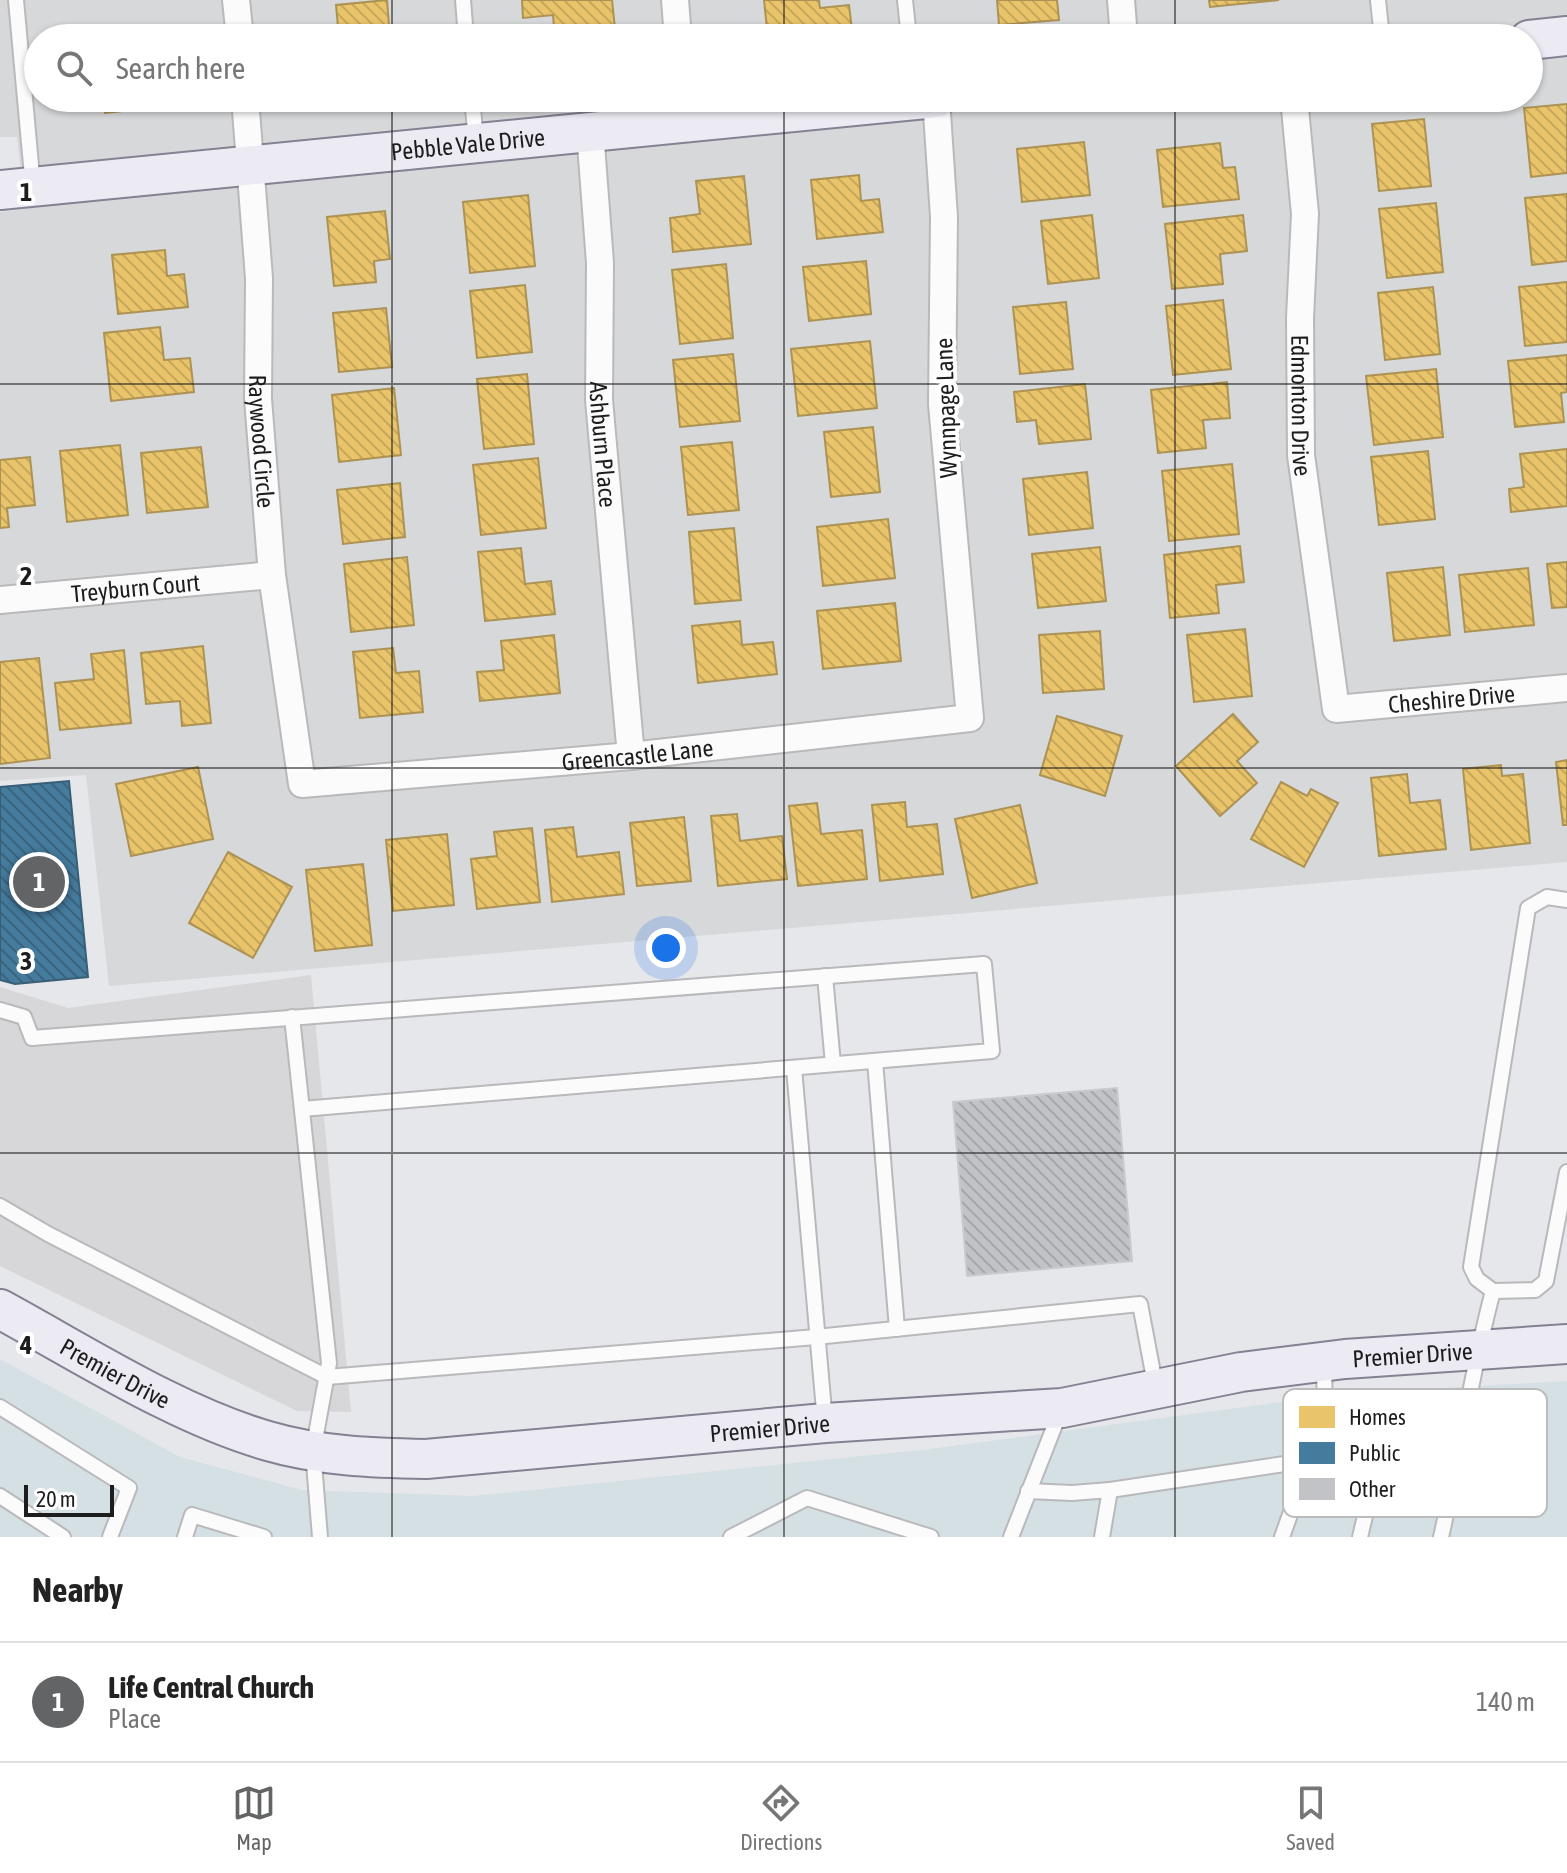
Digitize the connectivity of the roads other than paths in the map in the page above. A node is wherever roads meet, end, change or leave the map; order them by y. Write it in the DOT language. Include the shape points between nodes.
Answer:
graph roads {
  1 [pos="16,0"];
  2 [pos="236,0"];
  3 [pos="463,0"];
  4 [pos="675,0"];
  5 [pos="905,0"];
  6 [pos="1121,0"];
  7 [pos="1378,0"];
  8 [pos="239,24"];
  9 [pos="465,24"];
  10 [pos="677,24"];
  11 [pos="908,24"];
  12 [pos="1123,24"];
  13 [pos="1381,24"];
  14 [pos="1567,36"];
  15 [pos="1543,39"];
  16 [pos="246,112"];
  17 [pos="473,112"];
  18 [pos="676,112"];
  19 [pos="927,112"];
  20 [pos="1295,112"];
  21 [pos="590,131"];
  22 [pos="476,143"];
  23 [pos="252,165"];
  24 [pos="17,189"];
  25 [pos="272,575"];
  26 [pos="0,600"];
  27 [pos="1567,688"];
  28 [pos="1336,709"];
  29 [pos="970,718"];
  30 [pos="631,756"];
  31 [pos="302,784"];
  32 [pos="1567,900"];
  33 [pos="825,976"];
  34 [pos="0,1010"];
  35 [pos="292,1017"];
  36 [pos="875,1061"];
  37 [pos="833,1064"];
  38 [pos="794,1068"];
  39 [pos="302,1109"];
  40 [pos="1567,1172"];
  41 [pos="0,1206"];
  42 [pos="1493,1291"];
  43 [pos="0,1309"];
  44 [pos="897,1329"];
  45 [pos="816,1337"];
  46 [pos="1567,1344"];
  47 [pos="1477,1350"];
  48 [pos="1324,1362"];
  49 [pos="327,1377"];
  50 [pos="1156,1389"];
  51 [pos="1324,1389"];
  52 [pos="1470,1389"];
  53 [pos="0,1407"];
  54 [pos="1062,1408"];
  55 [pos="825,1423"];
  56 [pos="313,1451"];
  57 [pos="1283,1464"];
  58 [pos="1110,1490"];
  59 [pos="1028,1491"];
  60 [pos="0,1496"];
  61 [pos="1290,1517"];
  62 [pos="1365,1517"];
  63 [pos="1446,1517"];
  64 [pos="63,1537"];
  65 [pos="110,1537"];
  66 [pos="185,1537"];
  67 [pos="264,1537"];
  68 [pos="320,1537"];
  69 [pos="731,1537"];
  70 [pos="931,1537"];
  71 [pos="1011,1537"];
  72 [pos="1102,1537"];
  73 [pos="1282,1537"];
  74 [pos="1360,1537"];
  75 [pos="1441,1537"];
  1 -- 24 [label="lane"];
  2 -- 8 [label="street"];
  3 -- 9 [label="lane"];
  4 -- 10 [label="street"];
  5 -- 11 [label="lane"];
  6 -- 12 [label="street"];
  7 -- 13 [label="lane"];
  14 -- 15 [label="street"];
  16 -- 23 [label="street, Raywood Circle"];
  17 -- 22 [label="lane"];
  18 -- 21 [label="street, Pebble Vale Drive"];
  19 -- 29 [label="street, Wynnpage Lane" via="944,217 942,404"];
  20 -- 28 [label="street, Edmonton Drive" via="1305,214 1301,455"];
  21 -- 22 [label="street, Pebble Vale Drive"];
  21 -- 30 [label="street, Ashburn Place" via="600,263 599,400"];
  22 -- 23 [label="street, Pebble Vale Drive"];
  23 -- 24 [label="street, Pebble Vale Drive"];
  23 -- 25 [label="street, Raywood Circle" via="259,278 258,399"];
  25 -- 26 [label="street, Treyburn Court"];
  25 -- 31 [label="street, Raywood Circle"];
  27 -- 28 [label="street, Cheshire Drive"];
  29 -- 30 [label="street, Greencastle Lane"];
  30 -- 31 [label="street, Greencastle Lane"];
  32 -- 42 [label="lane" via="1547,897 1528,908 1471,1267"];
  33 -- 35 [label="lane"];
  33 -- 36 [label="lane" via="984,964 992,1051"];
  33 -- 37 [label="lane"];
  34 -- 35 [label="lane" via="24,1017 32,1038"];
  35 -- 39 [label="lane"];
  36 -- 37 [label="lane"];
  36 -- 44 [label="lane"];
  37 -- 38 [label="lane"];
  38 -- 39 [label="lane"];
  38 -- 45 [label="lane"];
  39 -- 49 [label="lane"];
  40 -- 42 [label="lane" via="1546,1281 1535,1290"];
  41 -- 49 [label="lane"];
  42 -- 47 [label="lane"];
  43 -- 56 [label="street, Premier Drive" via="212,1420"];
  44 -- 45 [label="lane"];
  44 -- 50 [label="lane" via="1140,1304"];
  45 -- 49 [label="lane"];
  45 -- 55 [label="lane"];
  46 -- 47 [label="street, Premier Drive"];
  47 -- 48 [label="street, Premier Drive"];
  47 -- 52 [label="lane"];
  48 -- 50 [label="street, Premier Drive"];
  48 -- 51 [label="lane"];
  49 -- 56 [label="lane"];
  50 -- 54 [label="street, Premier Drive"];
  53 -- 65 [label="lane" via="129,1488"];
  54 -- 55 [label="street, Premier Drive"];
  54 -- 59 [label="lane"];
  55 -- 56 [label="street, Premier Drive" via="426,1459"];
  56 -- 68 [label="lane"];
  57 -- 58 [label="lane"];
  58 -- 59 [label="lane"];
  58 -- 72 [label="lane"];
  59 -- 71 [label="lane"];
  60 -- 64 [label="lane"];
  61 -- 73 [label="lane"];
  62 -- 74 [label="lane"];
  63 -- 75 [label="lane"];
  66 -- 67 [label="lane" via="192,1515"];
  69 -- 70 [label="lane" via="807,1498"];
}
